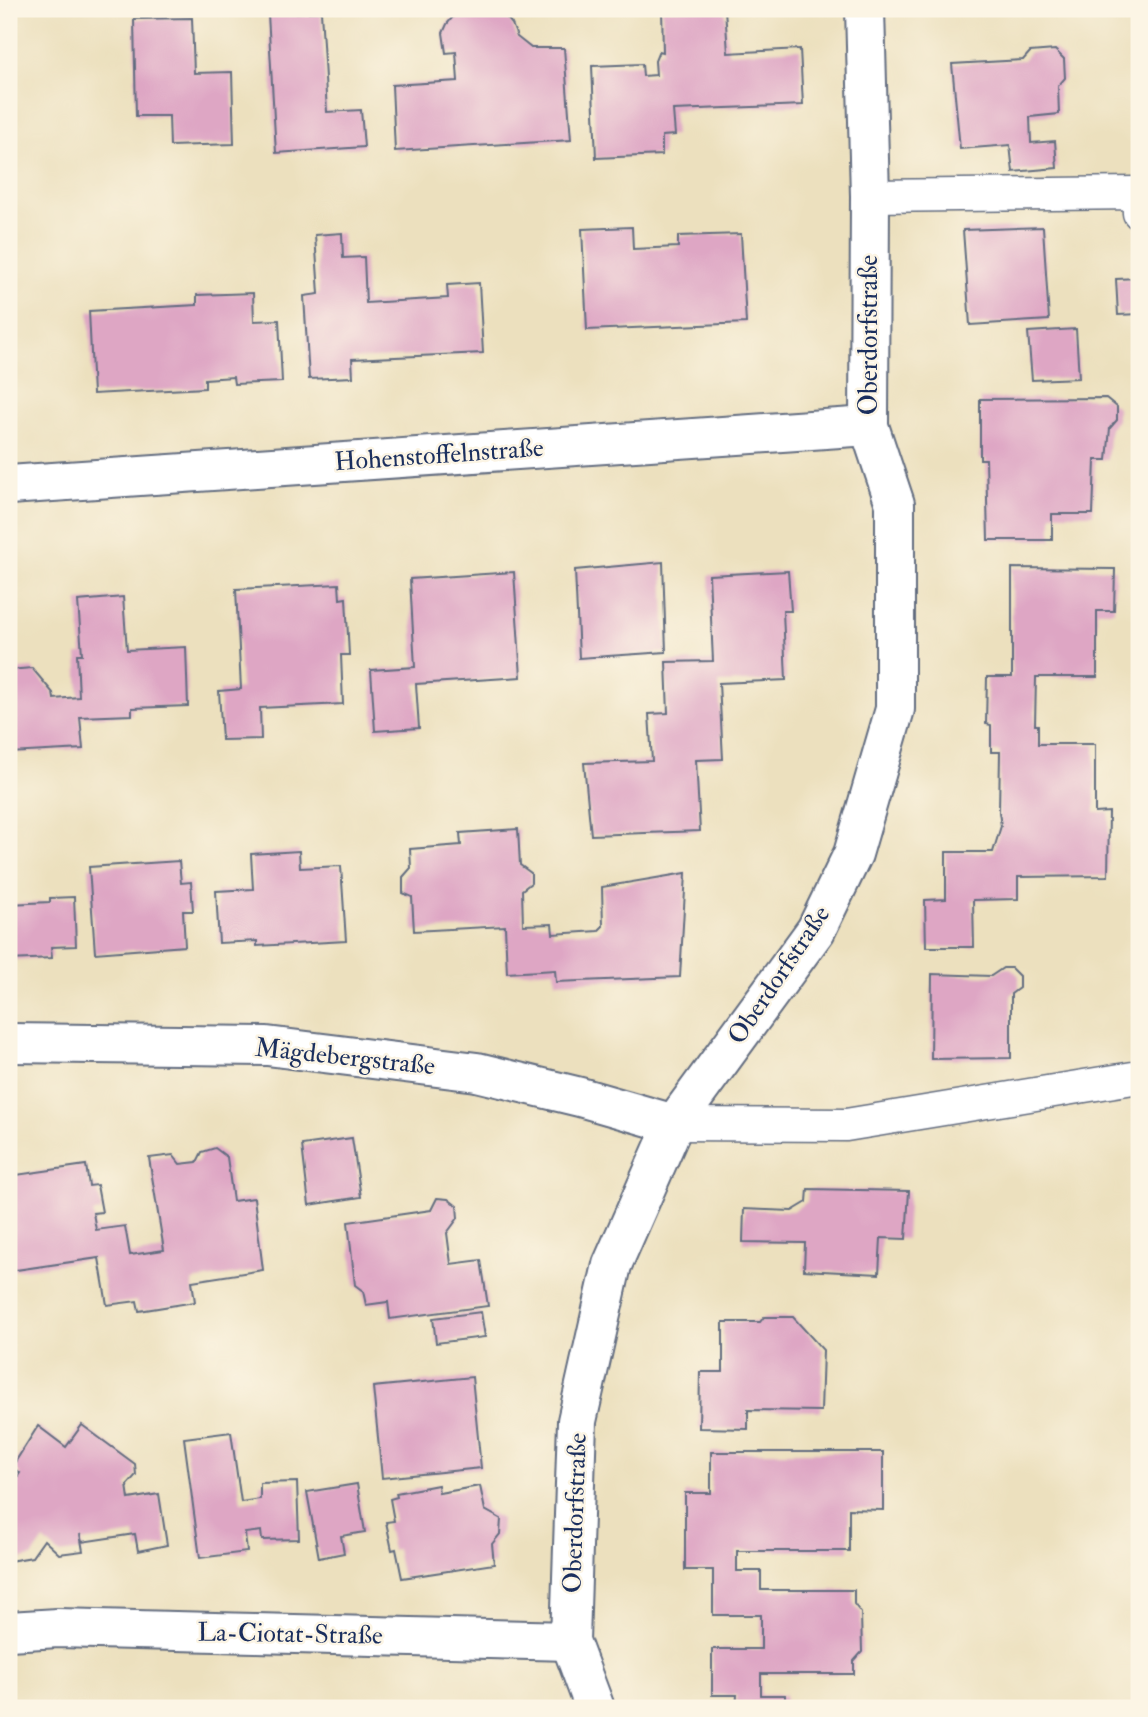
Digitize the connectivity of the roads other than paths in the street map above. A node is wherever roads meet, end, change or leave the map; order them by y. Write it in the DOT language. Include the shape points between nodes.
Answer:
graph roads {
  1 [pos="865,9"];
  2 [pos="870,196"];
  3 [pos="1139,213"];
  4 [pos="869,426"];
  5 [pos="9,485"];
  6 [pos="9,1043"];
  7 [pos="1139,1077"];
  8 [pos="674,1124"];
  9 [pos="9,1631"];
  10 [pos="570,1641"];
  11 [pos="595,1708"];
  1 -- 2 [label="street, Oberdorfstraße"];
  2 -- 3 [label="lane" via="1138,193"];
  2 -- 4 [label="street, Oberdorfstraße"];
  4 -- 5 [label="street, Hohenstoffelnstraße"];
  4 -- 8 [label="street, Oberdorfstraße" via="895,503 895,709 853,854 816,930"];
  6 -- 8 [label="street, Mägdebergstraße" via="267,1046 477,1072"];
  7 -- 8 [label="lane" via="846,1125"];
  8 -- 10 [label="street, Oberdorfstraße" via="612,1265 577,1421"];
  9 -- 10 [label="street, La-Ciotat-Straße" via="58,1628"];
  10 -- 11 [label="street, Oberdorfstraße"];
}
